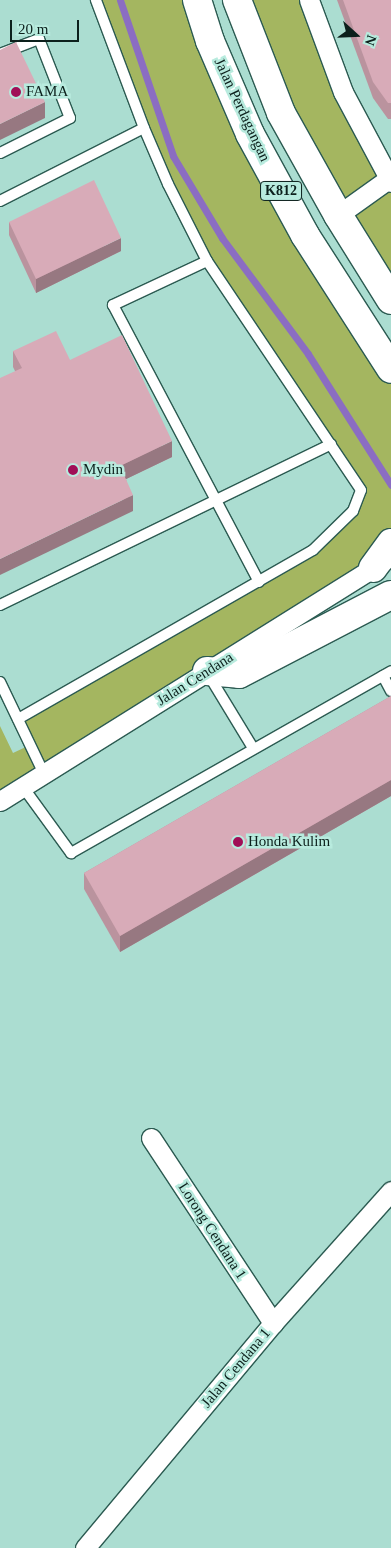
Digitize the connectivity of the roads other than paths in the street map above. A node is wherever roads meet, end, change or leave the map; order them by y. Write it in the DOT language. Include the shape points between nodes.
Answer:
graph roads {
  1 [pos="96,0"];
  2 [pos="198,0"];
  3 [pos="237,0"];
  4 [pos="309,0"];
  5 [pos="0,54"];
  6 [pos="144,128"];
  7 [pos="0,152"];
  8 [pos="390,179"];
  9 [pos="0,200"];
  10 [pos="338,215"];
  11 [pos="207,261"];
  12 [pos="391,300"];
  13 [pos="391,369"];
  14 [pos="330,444"];
  15 [pos="215,499"];
  16 [pos="391,543"];
  17 [pos="382,563"];
  18 [pos="259,582"];
  19 [pos="391,595"];
  20 [pos="0,605"];
  21 [pos="207,672"];
  22 [pos="387,673"];
  23 [pos="0,682"];
  24 [pos="391,691"];
  25 [pos="18,719"];
  26 [pos="253,748"];
  27 [pos="44,774"];
  28 [pos="23,787"];
  29 [pos="0,801"];
  30 [pos="151,1138"];
  31 [pos="391,1191"];
  32 [pos="273,1323"];
  33 [pos="85,1548"];
  1 -- 6 [label="lane"];
  2 -- 13 [label="main road, Jalan Perdagangan / K812" via="210,40 250,134 305,235"];
  3 -- 10 [label="main road, K812" via="281,113"];
  4 -- 8 [label="street" via="343,92"];
  5 -- 7 [label="lane" via="38,40 70,118"];
  6 -- 9 [label="lane"];
  6 -- 11 [label="lane"];
  8 -- 10 [label="street"];
  10 -- 12 [label="main road, K812"];
  11 -- 14 [label="lane"];
  11 -- 15 [label="lane" via="114,305"];
  14 -- 15 [label="lane"];
  14 -- 18 [label="lane" via="361,490 353,511 313,550"];
  15 -- 18 [label="lane"];
  15 -- 20 [label="lane"];
  16 -- 17 [label="main road"];
  17 -- 21 [label="street, Jalan Cendana"];
  18 -- 25 [label="lane"];
  19 -- 21 [label="main road" via="239,674"];
  21 -- 26 [label="lane"];
  21 -- 27 [label="street, Jalan Cendana"];
  22 -- 24 [label="lane"];
  22 -- 26 [label="lane"];
  23 -- 25 [label="lane"];
  25 -- 27 [label="lane"];
  26 -- 28 [label="lane" via="71,853"];
  27 -- 28 [label="street, Jalan Cendana"];
  28 -- 29 [label="street, Jalan Cendana"];
  30 -- 32 [label="street, Lorong Cendana 1"];
  31 -- 32 [label="street, Jalan Cendana 1"];
  32 -- 33 [label="street, Jalan Cendana 1"];
}
